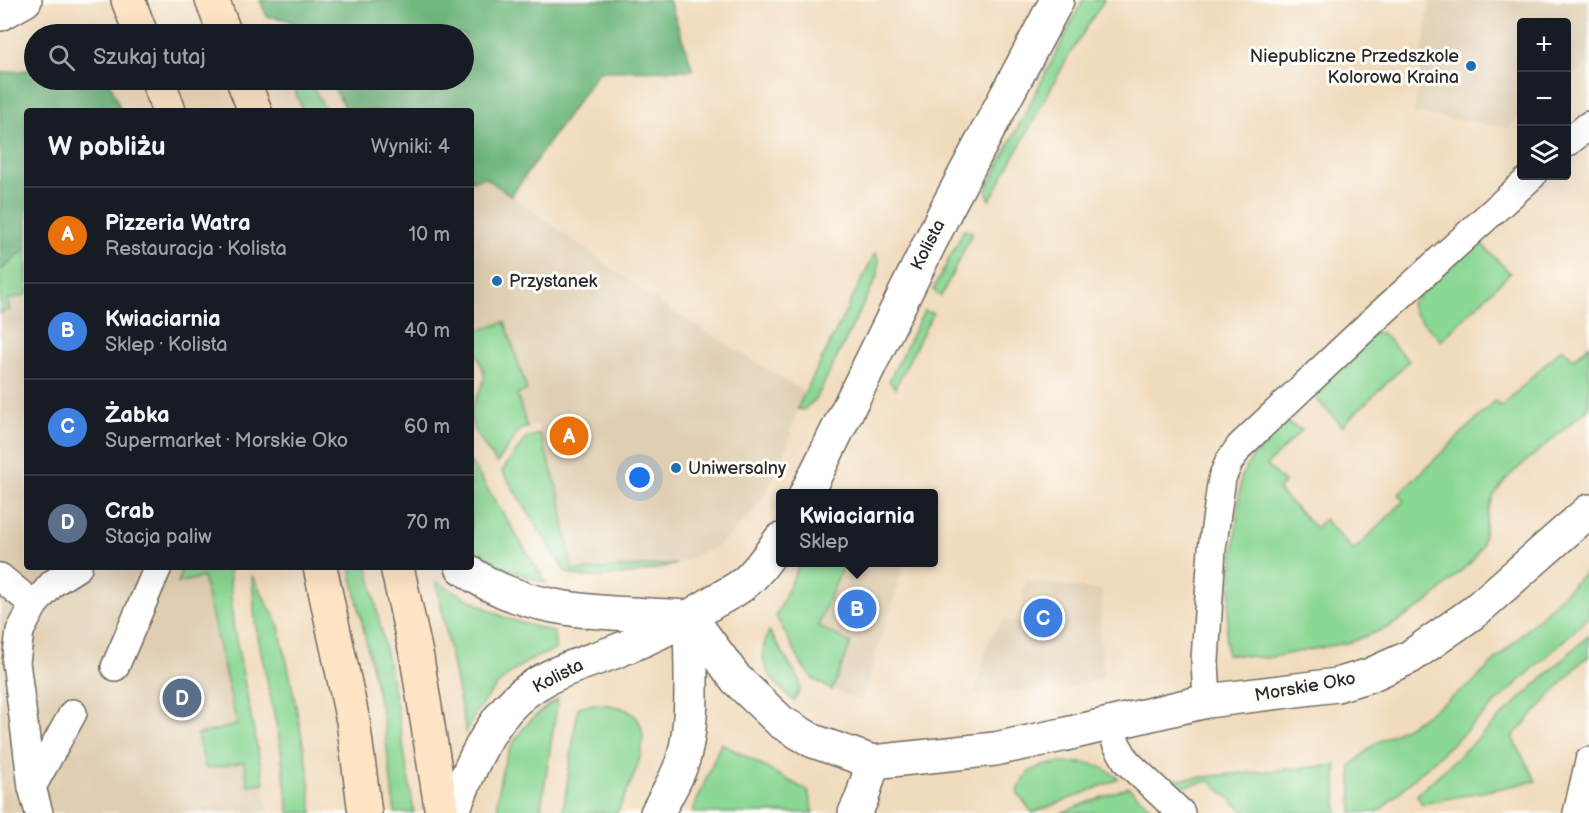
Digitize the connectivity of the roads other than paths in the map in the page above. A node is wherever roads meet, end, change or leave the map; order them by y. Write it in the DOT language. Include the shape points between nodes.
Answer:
graph roads {
  1 [pos="25,0"];
  2 [pos="128,0"];
  3 [pos="212,0"];
  4 [pos="1057,0"];
  5 [pos="0,14"];
  6 [pos="137,24"];
  7 [pos="221,24"];
  8 [pos="162,90"];
  9 [pos="247,90"];
  10 [pos="168,108"];
  11 [pos="254,108"];
  12 [pos="1589,125"];
  13 [pos="1571,140"];
  14 [pos="1528,180"];
  15 [pos="808,489"];
  16 [pos="1589,511"];
  17 [pos="776,545"];
  18 [pos="74,570"];
  19 [pos="157,570"];
  20 [pos="321,570"];
  21 [pos="398,570"];
  22 [pos="467,570"];
  23 [pos="0,577"];
  24 [pos="34,605"];
  25 [pos="690,617"];
  26 [pos="115,667"];
  27 [pos="8,671"];
  28 [pos="1207,701"];
  29 [pos="73,713"];
  30 [pos="1111,724"];
  31 [pos="1589,761"];
  32 [pos="873,762"];
  33 [pos="32,787"];
  34 [pos="39,813"];
  35 [pos="365,813"];
  36 [pos="442,813"];
  37 [pos="452,813"];
  38 [pos="657,813"];
  39 [pos="855,813"];
  40 [pos="1181,813"];
  41 [pos="1577,813"];
  1 -- 5 [label="street"];
  2 -- 6 [label="main road"];
  3 -- 7 [label="main road"];
  4 -- 15 [label="street, Kolista" via="947,208"];
  8 -- 10 [label="main road"];
  9 -- 11 [label="main road"];
  12 -- 13 [label="lane"];
  14 -- 28 [label="lane" via="1240,446 1229,462 1222,478 1212,549 1205,661"];
  16 -- 28 [label="street, Morskie Oko" via="1474,612 1410,657 1337,685"];
  17 -- 25 [label="street, Kolista" via="743,584"];
  18 -- 24 [label="lane" via="54,583"];
  19 -- 26 [label="lane"];
  20 -- 35 [label="main road" via="351,711"];
  21 -- 36 [label="main road" via="417,658"];
  22 -- 25 [label="street" via="496,589 567,609"];
  23 -- 24 [label="lane"];
  24 -- 27 [label="lane" via="20,631"];
  25 -- 32 [label="street, Morskie Oko" via="736,679 781,722 813,741"];
  25 -- 37 [label="street, Kolista" via="656,635 569,666 533,686 508,708 487,735"];
  25 -- 38 [label="street" via="687,745 681,767"];
  27 -- 33 [label="lane"];
  28 -- 30 [label="street, Morskie Oko"];
  29 -- 33 [label="lane"];
  30 -- 32 [label="street, Morskie Oko" via="995,749"];
  30 -- 40 [label="lane" via="1127,762"];
  31 -- 41 [label="lane"];
  32 -- 39 [label="street"];
  33 -- 34 [label="lane"];
}
